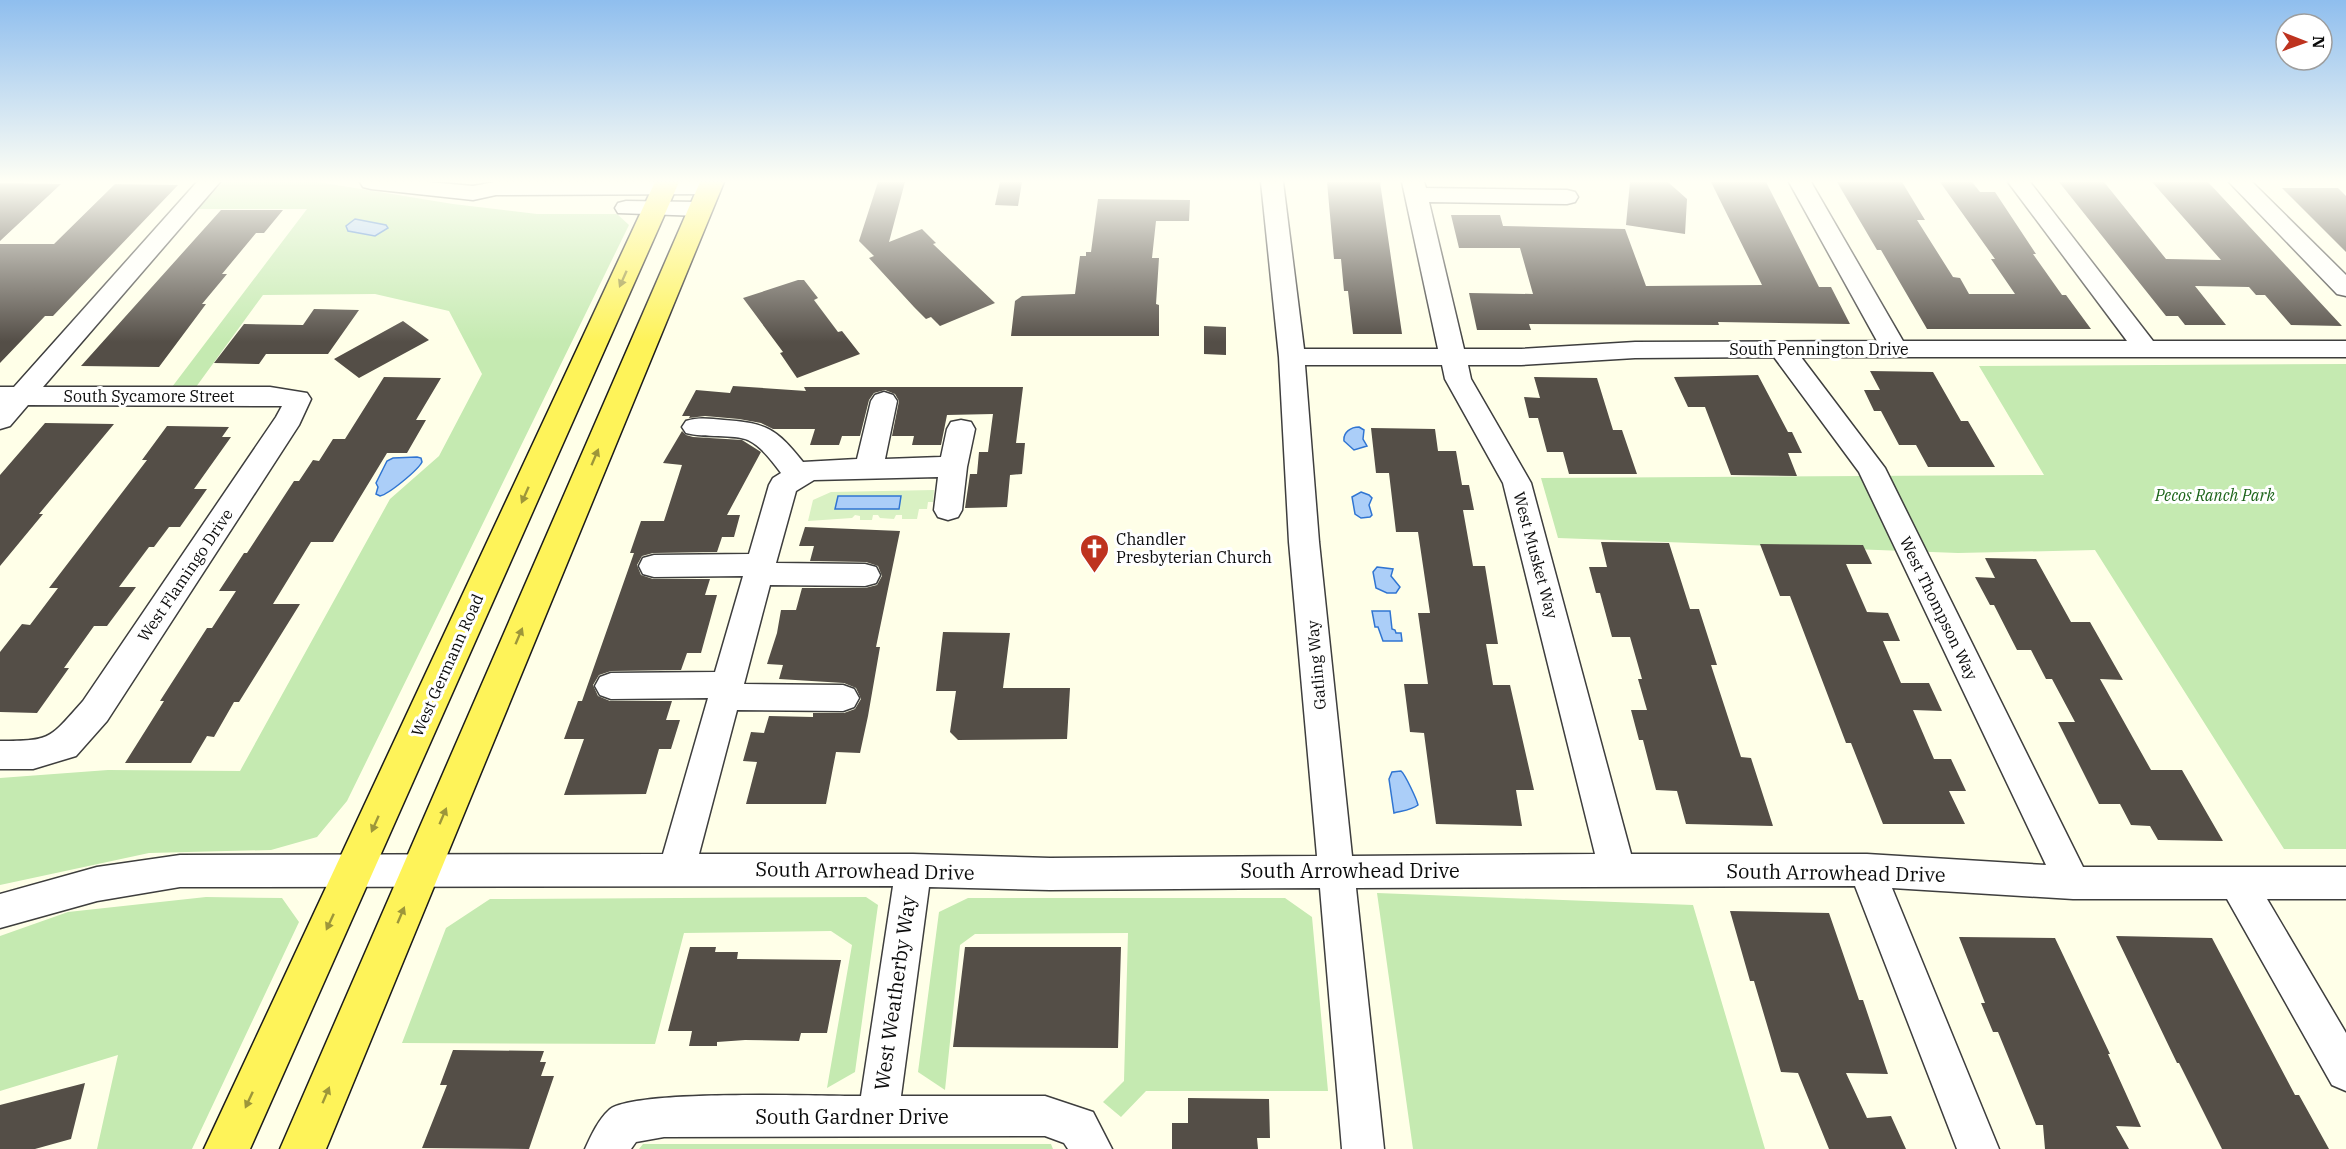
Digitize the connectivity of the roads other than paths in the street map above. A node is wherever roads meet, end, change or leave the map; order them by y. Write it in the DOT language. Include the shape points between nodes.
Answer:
graph roads {
  1 [pos="159,236"];
  2 [pos="642,236"];
  3 [pos="689,236"];
  4 [pos="1278,236"];
  5 [pos="1425,236"];
  6 [pos="1830,236"];
  7 [pos="2060,236"];
  8 [pos="2293,236"];
  9 [pos="2346,289"];
  10 [pos="1894,348"];
  11 [pos="1781,349"];
  12 [pos="2346,349"];
  13 [pos="2147,350"];
  14 [pos="1452,356"];
  15 [pos="1292,357"];
  16 [pos="10,396"];
  17 [pos="298,399"];
  18 [pos="884,401"];
  19 [pos="0,420"];
  20 [pos="696,427"];
  21 [pos="961,429"];
  22 [pos="953,466"];
  23 [pos="869,468"];
  24 [pos="798,476"];
  25 [pos="948,510"];
  26 [pos="654,566"];
  27 [pos="760,570"];
  28 [pos="865,575"];
  29 [pos="611,686"];
  30 [pos="727,691"];
  31 [pos="843,698"];
  32 [pos="0,755"];
  33 [pos="355,869"];
  34 [pos="420,870"];
  35 [pos="677,870"];
  36 [pos="913,870"];
  37 [pos="1617,870"];
  38 [pos="1867,870"];
  39 [pos="1335,871"];
  40 [pos="2073,883"];
  41 [pos="2237,883"];
  42 [pos="2346,883"];
  43 [pos="0,911"];
  44 [pos="2346,1071"];
  45 [pos="878,1117"];
  46 [pos="615,1136"];
  47 [pos="1085,1138"];
  48 [pos="226,1149"];
  49 [pos="303,1149"];
  50 [pos="1363,1149"];
  51 [pos="1978,1149"];
  1 -- 16 [label="street"];
  2 -- 33 [label="main road, West Germann Road, one-way"];
  34 -- 3 [label="main road, one-way"];
  4 -- 15 [label="street, Gatling Way"];
  5 -- 14 [label="street, West Musket Way"];
  6 -- 10 [label="street"];
  7 -- 13 [label="street"];
  8 -- 9 [label="street"];
  10 -- 11 [label="street, South Pennington Drive"];
  10 -- 13 [label="street, South Pennington Drive"];
  11 -- 14 [label="street, South Pennington Drive"];
  11 -- 40 [label="street, West Thompson Way" via="1871,468"];
  12 -- 13 [label="street, South Pennington Drive"];
  14 -- 15 [label="street, South Pennington Drive"];
  14 -- 37 [label="street, West Musket Way" via="1458,379 1517,483"];
  15 -- 39 [label="street, Gatling Way" via="1304,542"];
  16 -- 17 [label="street, South Sycamore Street"];
  16 -- 19 [label="street"];
  17 -- 32 [label="street, West Flamingo Drive" via="289,419 95,711 64,746 33,755"];
  18 -- 23 [label="street"];
  20 -- 24 [label="street" via="753,431 776,447"];
  21 -- 22 [label="street"];
  22 -- 23 [label="street"];
  22 -- 25 [label="street"];
  23 -- 24 [label="street" via="809,470"];
  24 -- 27 [label="street" via="783,484"];
  26 -- 27 [label="street"];
  27 -- 28 [label="street"];
  27 -- 30 [label="street"];
  29 -- 30 [label="street"];
  30 -- 31 [label="street"];
  30 -- 35 [label="street"];
  33 -- 34 [label="street, South Arrowhead Drive"];
  33 -- 43 [label="street" via="180,871 98,884"];
  33 -- 48 [label="main road, West Germann Road, one-way"];
  34 -- 35 [label="street, South Arrowhead Drive"];
  49 -- 34 [label="main road, one-way"];
  35 -- 36 [label="street, South Arrowhead Drive"];
  36 -- 39 [label="street, South Arrowhead Drive" via="1050,874"];
  36 -- 45 [label="street, West Weatherby Way"];
  37 -- 38 [label="street, South Arrowhead Drive"];
  37 -- 39 [label="street, South Arrowhead Drive"];
  38 -- 40 [label="street, South Arrowhead Drive"];
  38 -- 51 [label="street"];
  39 -- 50 [label="street, Gatling Way"];
  40 -- 41 [label="street, South Arrowhead Drive"];
  41 -- 42 [label="street, South Arrowhead Drive"];
  41 -- 44 [label="street"];
  45 -- 46 [label="street, South Gardner Drive" via="664,1117"];
  45 -- 47 [label="street, South Gardner Drive" via="1045,1116"];
}
